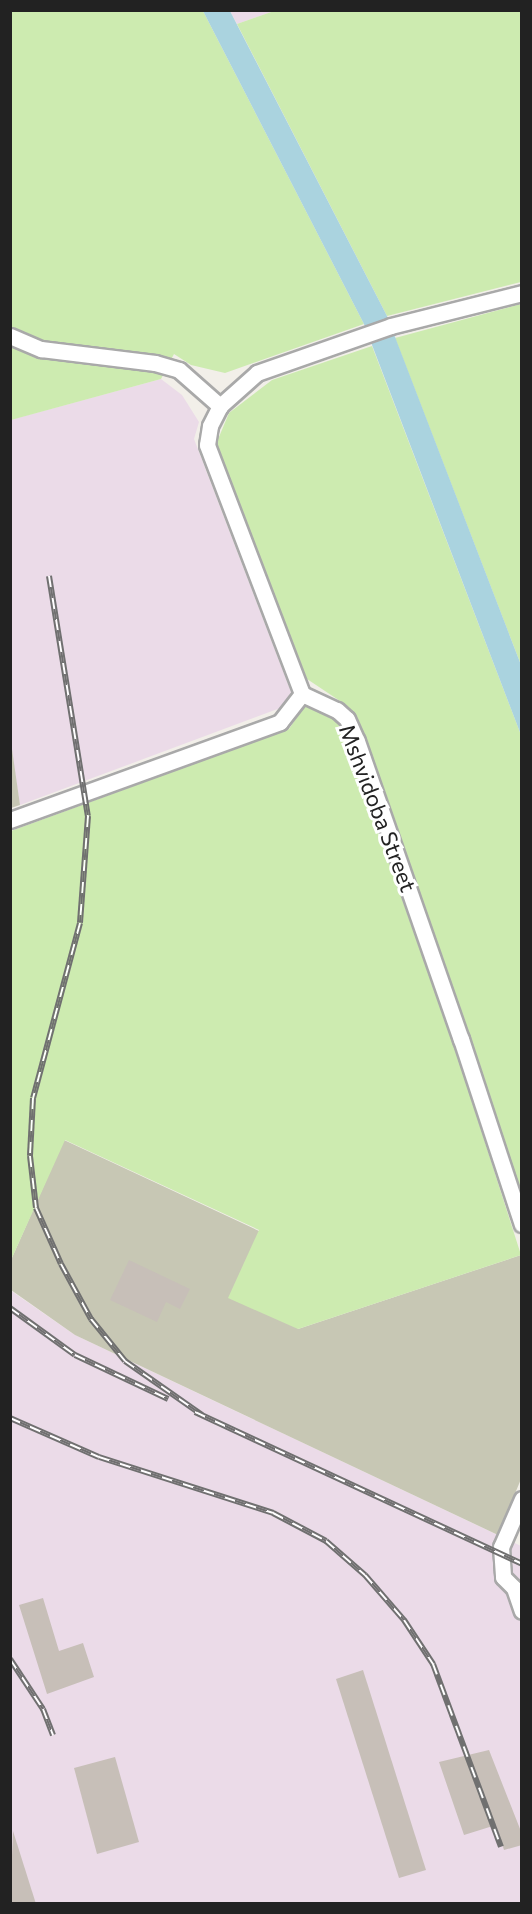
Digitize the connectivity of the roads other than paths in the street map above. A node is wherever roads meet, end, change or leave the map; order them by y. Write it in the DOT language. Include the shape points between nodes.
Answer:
graph roads {
  1 [pos="522,293"];
  2 [pos="10,336"];
  3 [pos="220,406"];
  4 [pos="302,694"];
  5 [pos="10,820"];
  6 [pos="522,1224"];
  7 [pos="522,1499"];
  8 [pos="522,1611"];
  1 -- 3 [label="street" via="391,326 257,373"];
  2 -- 3 [label="street" via="41,349 155,363 179,370"];
  3 -- 4 [label="street" via="210,426 207,445"];
  4 -- 5 [label="street" via="280,722"];
  4 -- 6 [label="street, Mshvidoba Street" via="337,710 347,719 357,741 462,1039"];
  7 -- 8 [label="street" via="501,1547 503,1577 514,1588"];
}
